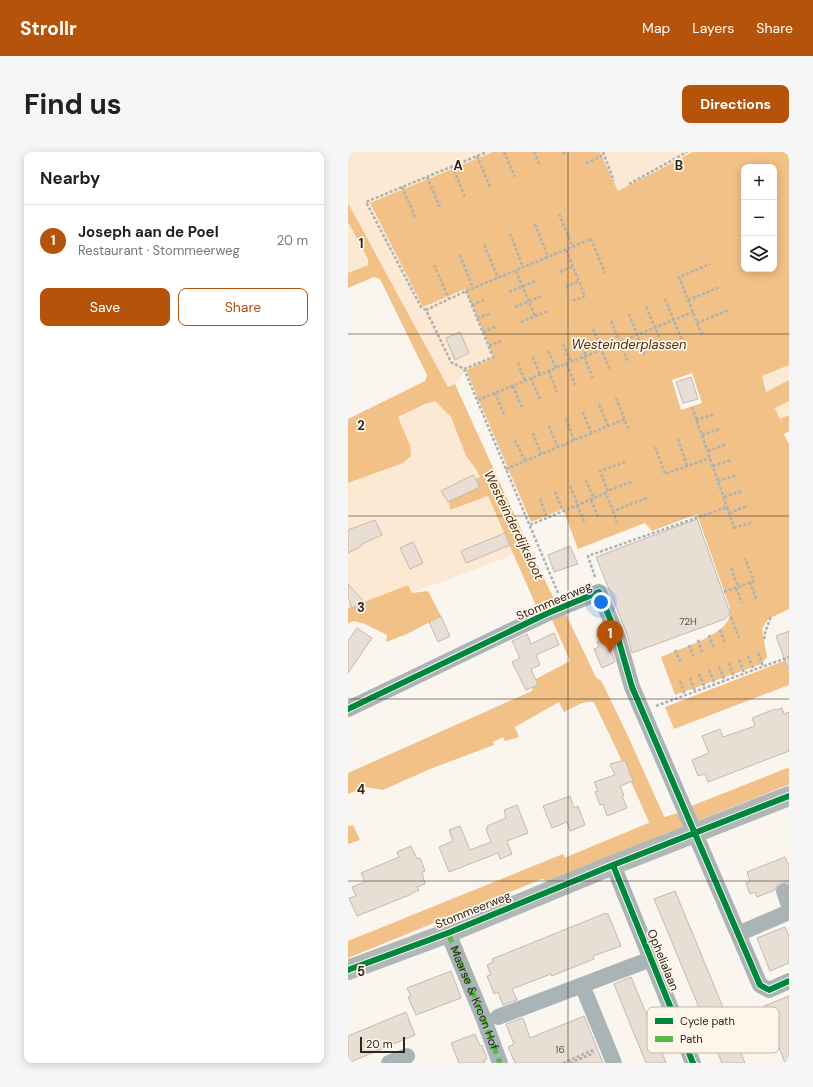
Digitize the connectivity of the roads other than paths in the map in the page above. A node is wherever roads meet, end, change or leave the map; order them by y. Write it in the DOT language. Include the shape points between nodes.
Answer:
graph roads {
  1 [pos="348,710"];
  2 [pos="789,796"];
  3 [pos="695,834"];
  4 [pos="613,865"];
  5 [pos="789,912"];
  6 [pos="448,932"];
  7 [pos="738,934"];
  8 [pos="651,959"];
  9 [pos="348,970"];
  10 [pos="789,981"];
  11 [pos="582,986"];
  12 [pos="670,1007"];
  13 [pos="498,1017"];
  14 [pos="689,1053"];
  15 [pos="407,1056"];
  16 [pos="389,1063"];
  17 [pos="500,1063"];
  18 [pos="614,1063"];
  19 [pos="693,1063"];
  1 -- 3 [label="street, Stommeerweg" via="557,609 599,592 618,638 632,687"];
  2 -- 3 [label="main road, Stommeerweg"];
  3 -- 4 [label="main road, Stommeerweg"];
  3 -- 7 [label="street, Stommeerweg"];
  4 -- 6 [label="main road, Stommeerweg"];
  4 -- 8 [label="street, Ophelialaan"];
  5 -- 7 [label="street"];
  6 -- 9 [label="main road, Stommeerweg"];
  6 -- 17 [label="street, Maarse & Kroon Hof"];
  7 -- 10 [label="street, Stommeerweg" via="760,985 769,990"];
  8 -- 11 [label="street, Maarse & Kroon Hof"];
  8 -- 12 [label="street, Ophelialaan"];
  11 -- 13 [label="street, Maarse & Kroon Hof"];
  11 -- 18 [label="street"];
  14 -- 19 [label="street, Ophelialaan"];
  15 -- 16 [label="street"];
}
